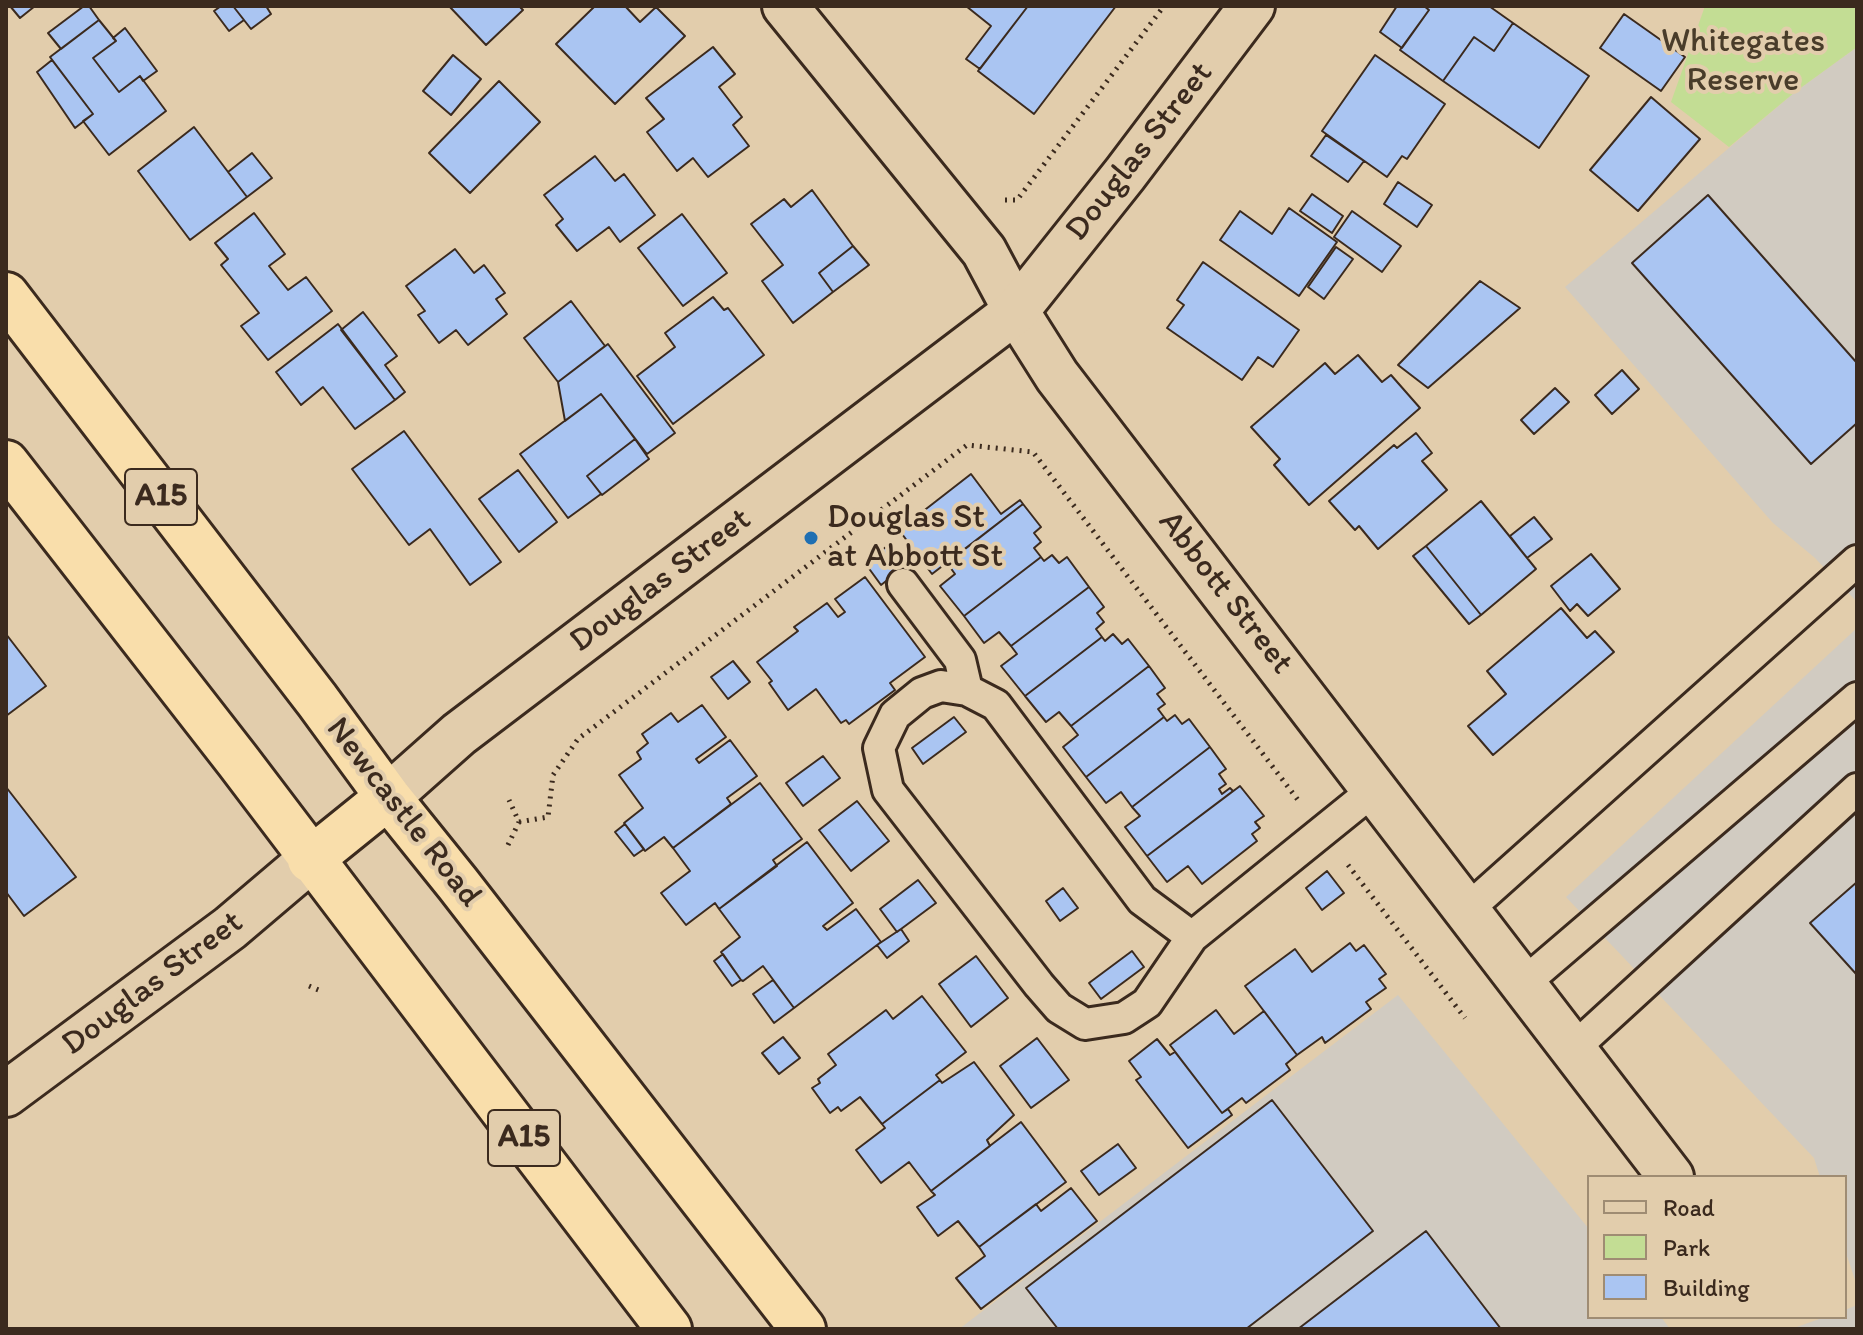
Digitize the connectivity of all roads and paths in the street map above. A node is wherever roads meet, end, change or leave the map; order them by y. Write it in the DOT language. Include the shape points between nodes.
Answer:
graph roads {
  1 [pos="785,6"];
  2 [pos="1164,6"];
  3 [pos="1252,6"];
  4 [pos="1001,200"];
  5 [pos="6,295"];
  6 [pos="1016,311"];
  7 [pos="6,463"];
  8 [pos="1857,561"];
  9 [pos="903,584"];
  10 [pos="967,690"];
  11 [pos="1857,698"];
  12 [pos="1375,789"];
  13 [pos="1857,789"];
  14 [pos="388,797"];
  15 [pos="509,800"];
  16 [pos="519,822"];
  17 [pos="1322,831"];
  18 [pos="508,845"];
  19 [pos="310,860"];
  20 [pos="1468,909"];
  21 [pos="1192,937"];
  22 [pos="1523,984"];
  23 [pos="309,986"];
  24 [pos="321,991"];
  25 [pos="1465,1018"];
  26 [pos="1573,1049"];
  27 [pos="6,1094"];
  28 [pos="1669,1175"];
  29 [pos="669,1329"];
  30 [pos="803,1329"];
  1 -- 6 [label="street, Abbott Street" via="984,251"];
  2 -- 4 [label="path" via="1017,200"];
  3 -- 6 [label="street, Douglas Street"];
  5 -- 14 [label="highway, Newcastle Road / A15"];
  6 -- 12 [label="street, Abbott Street" via="1057,376"];
  6 -- 14 [label="street, Douglas Street" via="459,734"];
  7 -- 19 [label="highway, A15"];
  8 -- 20 [label="lane"];
  9 -- 10 [label="lane" via="960,660"];
  10 -- 21 [label="lane" via="996,705 1142,900"];
  10 -- 21 [label="lane" via="941,686 922,693 895,715 879,748 888,790 1059,1008 1085,1024 1124,1018 1147,1003"];
  11 -- 22 [label="lane"];
  12 -- 17 [label="lane"];
  12 -- 20 [label="street, Abbott Street"];
  13 -- 26 [label="lane"];
  14 -- 19 [label="highway, Douglas Street"];
  14 -- 30 [label="highway, Newcastle Road / A15"];
  15 -- 16 [label="path"];
  16 -- 17 [label="path" via="548,817 553,775 578,739 967,445 1033,452"];
  16 -- 18 [label="path"];
  17 -- 21 [label="lane"];
  17 -- 25 [label="path"];
  19 -- 27 [label="street, Douglas Street" via="241,920"];
  19 -- 29 [label="highway, A15"];
  20 -- 22 [label="street, Abbott Street"];
  22 -- 26 [label="street, Abbott Street"];
  23 -- 24 [label="path"];
  26 -- 28 [label="street, Abbott Street"];
}
